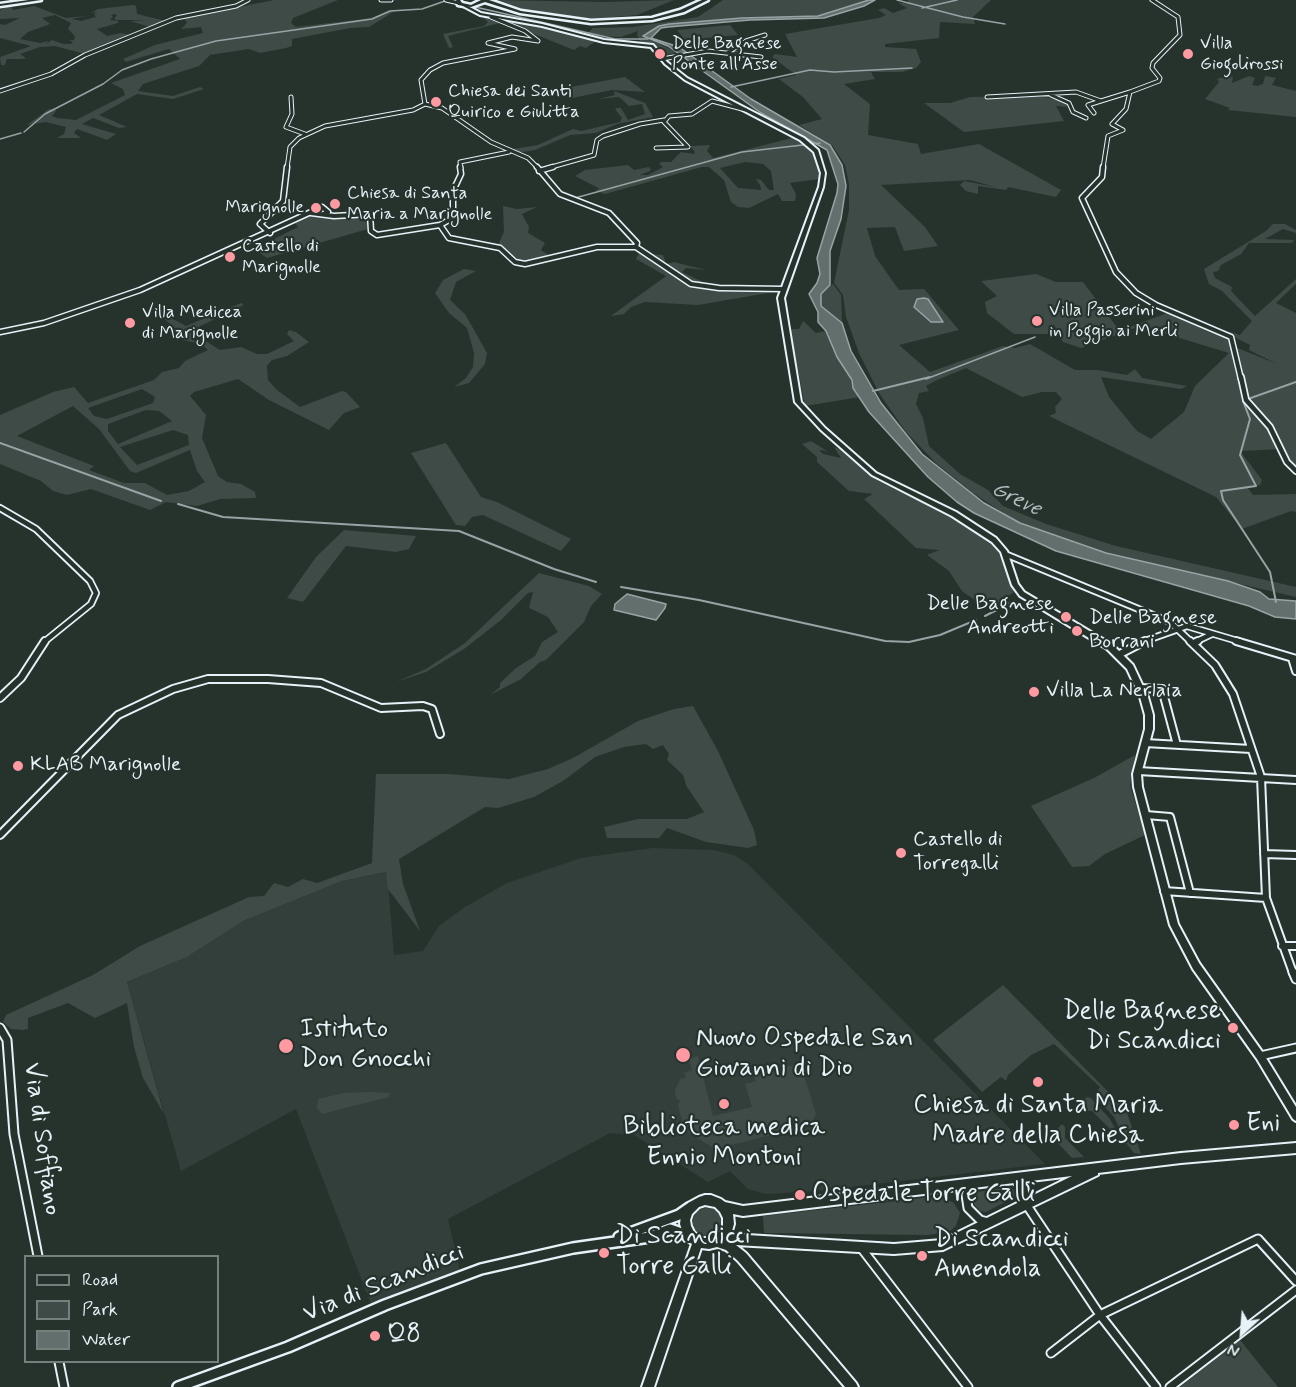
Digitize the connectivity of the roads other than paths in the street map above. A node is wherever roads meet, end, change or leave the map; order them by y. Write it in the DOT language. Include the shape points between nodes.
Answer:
graph roads {
  1 [pos="39,0"];
  2 [pos="248,0"];
  3 [pos="381,0"];
  4 [pos="391,0"];
  5 [pos="485,0"];
  6 [pos="706,0"];
  7 [pos="1152,0"];
  8 [pos="448,1"];
  9 [pos="459,2"];
  10 [pos="0,5"];
  11 [pos="475,5"];
  12 [pos="506,8"];
  13 [pos="468,9"];
  14 [pos="491,17"];
  15 [pos="765,35"];
  16 [pos="727,53"];
  17 [pos="760,55"];
  18 [pos="662,59"];
  19 [pos="0,91"];
  20 [pos="1130,92"];
  21 [pos="1049,94"];
  22 [pos="291,97"];
  23 [pos="987,97"];
  24 [pos="1101,101"];
  25 [pos="424,104"];
  26 [pos="746,110"];
  27 [pos="1094,113"];
  28 [pos="1086,118"];
  29 [pos="663,120"];
  30 [pos="305,134"];
  31 [pos="656,148"];
  32 [pos="510,152"];
  33 [pos="539,171"];
  34 [pos="440,225"];
  35 [pos="270,233"];
  36 [pos="636,246"];
  37 [pos="783,289"];
  38 [pos="0,332"];
  39 [pos="1296,471"];
  40 [pos="0,508"];
  41 [pos="1005,554"];
  42 [pos="1178,628"];
  43 [pos="1212,634"];
  44 [pos="1194,643"];
  45 [pos="1118,654"];
  46 [pos="1294,659"];
  47 [pos="1296,671"];
  48 [pos="1140,688"];
  49 [pos="0,698"];
  50 [pos="440,734"];
  51 [pos="1145,743"];
  52 [pos="1177,744"];
  53 [pos="1251,749"];
  54 [pos="1138,771"];
  55 [pos="1261,777"];
  56 [pos="1296,780"];
  57 [pos="1146,815"];
  58 [pos="0,835"];
  59 [pos="1264,854"];
  60 [pos="1296,855"];
  61 [pos="1164,891"];
  62 [pos="1190,893"];
  63 [pos="1266,898"];
  64 [pos="1282,946"];
  65 [pos="1296,946"];
  66 [pos="1296,979"];
  67 [pos="0,1028"];
  68 [pos="1296,1048"];
  69 [pos="1260,1056"];
  70 [pos="1296,1116"];
  71 [pos="1296,1148"];
  72 [pos="1100,1168"];
  73 [pos="1012,1179"];
  74 [pos="972,1183"];
  75 [pos="1026,1204"];
  76 [pos="691,1207"];
  77 [pos="723,1207"];
  78 [pos="989,1222"];
  79 [pos="611,1240"];
  80 [pos="695,1240"];
  81 [pos="720,1240"];
  82 [pos="861,1247"];
  83 [pos="38,1255"];
  84 [pos="1296,1281"];
  85 [pos="1296,1290"];
  86 [pos="1100,1315"];
  87 [pos="1051,1353"];
  88 [pos="59,1363"];
  89 [pos="64,1387"];
  90 [pos="178,1387"];
  91 [pos="648,1387"];
  92 [pos="852,1387"];
  93 [pos="968,1387"];
  94 [pos="1156,1387"];
  95 [pos="1170,1387"];
  1 -- 10 [label="main road"];
  2 -- 19 [label="street" via="176,18 85,55 51,74"];
  3 -- 4 [label="street"];
  5 -- 11 [label="main road"];
  5 -- 12 [label="main road"];
  6 -- 12 [label="main road" via="668,15 611,22 562,20"];
  7 -- 20 [label="street" via="1178,17 1180,35 1153,63 1159,81"];
  8 -- 9 [label="street"];
  9 -- 11 [label="main road"];
  9 -- 13 [label="main road"];
  11 -- 12 [label="main road"];
  11 -- 13 [label="main road"];
  13 -- 14 [label="main road"];
  14 -- 18 [label="main road" via="604,41 650,45"];
  14 -- 25 [label="street" via="538,41 513,38 489,42 515,49 437,66 421,80"];
  15 -- 16 [label="street" via="746,40"];
  16 -- 17 [label="street"];
  16 -- 18 [label="street" via="708,51"];
  18 -- 26 [label="main road" via="686,79"];
  20 -- 24 [label="street"];
  20 -- 39 [label="street" via="1126,109 1112,124 1123,130 1108,136 1102,177 1082,198 1116,272 1136,293 1231,338 1246,400 1270,427 1287,462"];
  21 -- 23 [label="street"];
  21 -- 24 [label="street" via="1080,92"];
  21 -- 28 [label="street" via="1069,103 1073,112"];
  22 -- 30 [label="street" via="292,114 286,128"];
  24 -- 27 [label="street" via="1088,105"];
  25 -- 30 [label="street" via="407,112 325,126"];
  25 -- 32 [label="street" via="442,108"];
  26 -- 29 [label="street" via="712,101 692,114 671,115"];
  26 -- 37 [label="main road" via="807,142 821,164 821,187"];
  29 -- 31 [label="street" via="688,147"];
  29 -- 33 [label="street" via="603,136 597,140 594,155"];
  30 -- 35 [label="street" via="290,147 283,201 260,224"];
  32 -- 33 [label="street" via="528,158"];
  32 -- 34 [label="street" via="460,162 453,211 449,220"];
  33 -- 36 [label="street" via="562,196 609,213"];
  34 -- 35 [label="street" via="376,235 370,214 311,213"];
  34 -- 36 [label="street" via="449,238 500,248 515,262 525,264 597,247"];
  35 -- 38 [label="street" via="235,245 140,290 45,323"];
  36 -- 37 [label="street" via="691,284"];
  37 -- 41 [label="main road" via="783,318 797,400 803,409 874,474 964,520 1000,545"];
  40 -- 49 [label="street" via="36,528 90,581 96,593 92,604 48,637 21,678"];
  41 -- 42 [label="street"];
  41 -- 45 [label="main road" via="1022,594"];
  42 -- 43 [label="street" via="1191,627"];
  42 -- 44 [label="street"];
  42 -- 45 [label="street"];
  43 -- 44 [label="street"];
  43 -- 46 [label="street"];
  44 -- 53 [label="street" via="1215,665 1233,694"];
  45 -- 48 [label="main road" via="1130,667"];
  46 -- 47 [label="street"];
  48 -- 51 [label="main road" via="1149,714"];
  48 -- 52 [label="street" via="1162,689"];
  50 -- 58 [label="street" via="432,709 423,706 381,708 321,683 208,679 173,689 118,715"];
  51 -- 52 [label="street"];
  51 -- 54 [label="main road"];
  52 -- 53 [label="street"];
  53 -- 55 [label="street"];
  54 -- 55 [label="street"];
  54 -- 57 [label="main road"];
  55 -- 56 [label="street"];
  55 -- 59 [label="street"];
  57 -- 61 [label="main road"];
  57 -- 62 [label="street" via="1170,817"];
  59 -- 60 [label="street"];
  59 -- 63 [label="street"];
  61 -- 62 [label="street"];
  61 -- 69 [label="main road" via="1188,953"];
  62 -- 63 [label="street"];
  63 -- 64 [label="street"];
  64 -- 65 [label="street"];
  64 -- 66 [label="street"];
  67 -- 83 [label="street, Via di Soffiano" via="7,1040 14,1134"];
  68 -- 69 [label="street"];
  69 -- 70 [label="main road"];
  71 -- 72 [label="main road"];
  72 -- 73 [label="main road"];
  72 -- 75 [label="main road, Via di Scandicci"];
  73 -- 74 [label="main road"];
  73 -- 75 [label="street" via="1024,1188"];
  74 -- 77 [label="main road, Via di Scandicci" via="749,1210"];
  74 -- 78 [label="street" via="966,1194 968,1208 980,1220"];
  75 -- 78 [label="main road, Via di Scandicci"];
  75 -- 86 [label="street"];
  76 -- 77 [label="main road, Via di Scandicci" via="707,1200"];
  76 -- 79 [label="street, Via di Scandicci"];
  76 -- 80 [label="main road" via="686,1224"];
  77 -- 81 [label="main road" via="729,1223"];
  78 -- 82 [label="main road, Via di Scandicci" via="943,1245"];
  79 -- 80 [label="street, Via di Scandicci" via="650,1237 670,1229"];
  79 -- 90 [label="street, Via di Scandicci" via="481,1269"];
  80 -- 81 [label="main road, Via di Scandicci" via="706,1245"];
  80 -- 91 [label="main road"];
  81 -- 82 [label="main road, Via di Scandicci"];
  81 -- 92 [label="main road" via="742,1257"];
  82 -- 93 [label="street"];
  84 -- 86 [label="street" via="1258,1239"];
  85 -- 95 [label="street"];
  86 -- 87 [label="street"];
  86 -- 94 [label="street"];
  88 -- 89 [label="street"];
}
